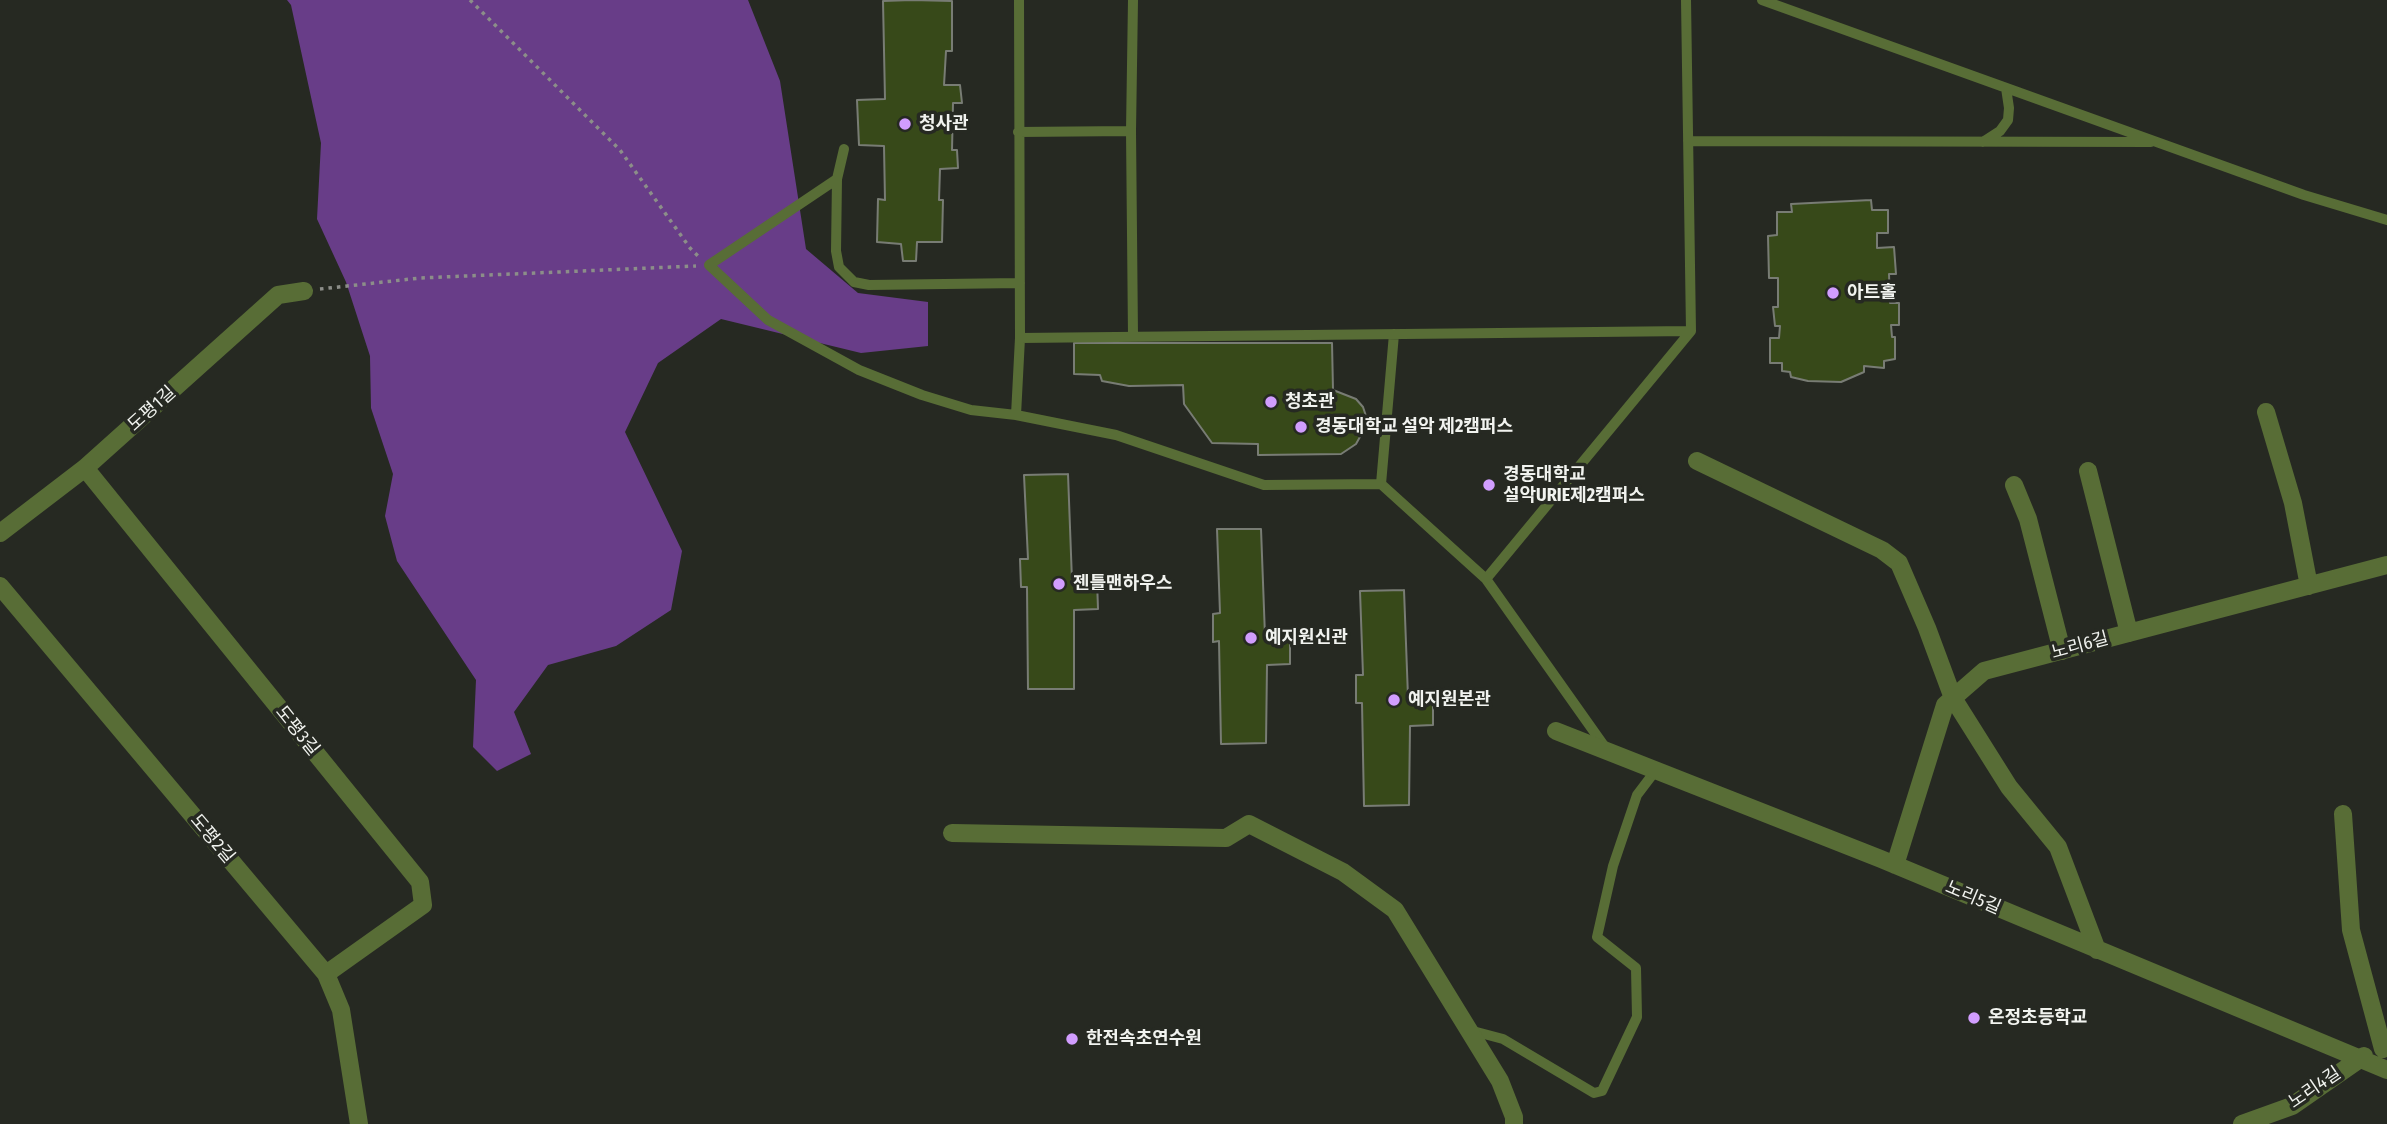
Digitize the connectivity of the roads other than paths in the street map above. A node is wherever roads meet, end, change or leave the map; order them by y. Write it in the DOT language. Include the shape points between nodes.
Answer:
graph roads {
  1 [pos="1019,0"];
  2 [pos="1133,0"];
  3 [pos="1686,0"];
  4 [pos="1762,0"];
  5 [pos="2006,88"];
  6 [pos="1130,131"];
  7 [pos="1018,132"];
  8 [pos="1688,141"];
  9 [pos="1983,142"];
  10 [pos="2158,142"];
  11 [pos="844,149"];
  12 [pos="837,179"];
  13 [pos="2387,220"];
  14 [pos="1020,283"];
  15 [pos="304,291"];
  16 [pos="1691,331"];
  17 [pos="1394,334"];
  18 [pos="1133,336"];
  19 [pos="1020,338"];
  20 [pos="2266,412"];
  21 [pos="1016,415"];
  22 [pos="1697,461"];
  23 [pos="85,468"];
  24 [pos="2088,471"];
  25 [pos="1381,484"];
  26 [pos="2014,485"];
  27 [pos="0,533"];
  28 [pos="2387,565"];
  29 [pos="1486,579"];
  30 [pos="0,586"];
  31 [pos="2309,586"];
  32 [pos="2129,633"];
  33 [pos="2062,651"];
  34 [pos="1953,698"];
  35 [pos="1556,731"];
  36 [pos="1608,751"];
  37 [pos="1656,770"];
  38 [pos="2343,814"];
  39 [pos="952,833"];
  40 [pos="1895,865"];
  41 [pos="2097,950"];
  42 [pos="326,974"];
  43 [pos="1467,1029"];
  44 [pos="2385,1048"];
  45 [pos="2358,1059"];
  46 [pos="2387,1070"];
  47 [pos="359,1124"];
  48 [pos="1514,1124"];
  49 [pos="2242,1124"];
  1 -- 7 [label="lane"];
  2 -- 6 [label="lane"];
  3 -- 8 [label="lane"];
  4 -- 5 [label="lane"];
  5 -- 9 [label="lane" via="2008,120"];
  5 -- 10 [label="lane"];
  6 -- 7 [label="lane"];
  6 -- 18 [label="lane"];
  7 -- 14 [label="lane"];
  8 -- 9 [label="lane"];
  8 -- 16 [label="lane"];
  9 -- 10 [label="lane"];
  10 -- 13 [label="lane"];
  11 -- 12 [label="lane"];
  12 -- 14 [label="lane" via="836,251 839,267 854,282"];
  12 -- 21 [label="lane" via="709,265 768,320 859,370 971,410"];
  14 -- 19 [label="lane"];
  15 -- 23 [label="street, 도평1길" via="278,295"];
  16 -- 17 [label="lane"];
  16 -- 29 [label="lane"];
  17 -- 18 [label="lane"];
  17 -- 25 [label="lane"];
  18 -- 19 [label="lane"];
  19 -- 21 [label="lane"];
  20 -- 31 [label="street" via="2293,503"];
  21 -- 25 [label="lane" via="1116,435 1264,485"];
  22 -- 34 [label="street" via="1882,550 1899,563"];
  23 -- 27 [label="street, 도평1길"];
  23 -- 42 [label="street, 도평3길" via="419,882 423,905"];
  24 -- 32 [label="street"];
  25 -- 29 [label="lane"];
  26 -- 33 [label="street" via="2028,519"];
  28 -- 31 [label="street, 노리6길"];
  29 -- 36 [label="lane"];
  30 -- 42 [label="street, 도평2길"];
  31 -- 32 [label="street, 노리6길"];
  32 -- 33 [label="street, 노리6길"];
  33 -- 34 [label="street, 노리6길" via="1984,671"];
  34 -- 40 [label="street, 노리6길" via="1945,705"];
  34 -- 41 [label="street" via="2009,787 2058,847"];
  35 -- 36 [label="street, 노리5길"];
  36 -- 37 [label="street, 노리5길"];
  37 -- 40 [label="street, 노리5길"];
  37 -- 43 [label="lane" via="1637,795 1613,866 1597,937 1636,968 1637,1017 1602,1091 1594,1093 1503,1039"];
  38 -- 44 [label="street" via="2351,930"];
  39 -- 43 [label="street" via="1226,838 1249,824 1343,873 1395,910"];
  40 -- 41 [label="street, 노리5길"];
  41 -- 45 [label="street, 노리5길"];
  42 -- 47 [label="street, 도평2길" via="341,1010"];
  43 -- 48 [label="street" via="1500,1081"];
  44 -- 45 [label="street, 노리4길"];
  45 -- 46 [label="street, 노리5길"];
  45 -- 49 [label="street, 노리4길" via="2292,1106"];
}
